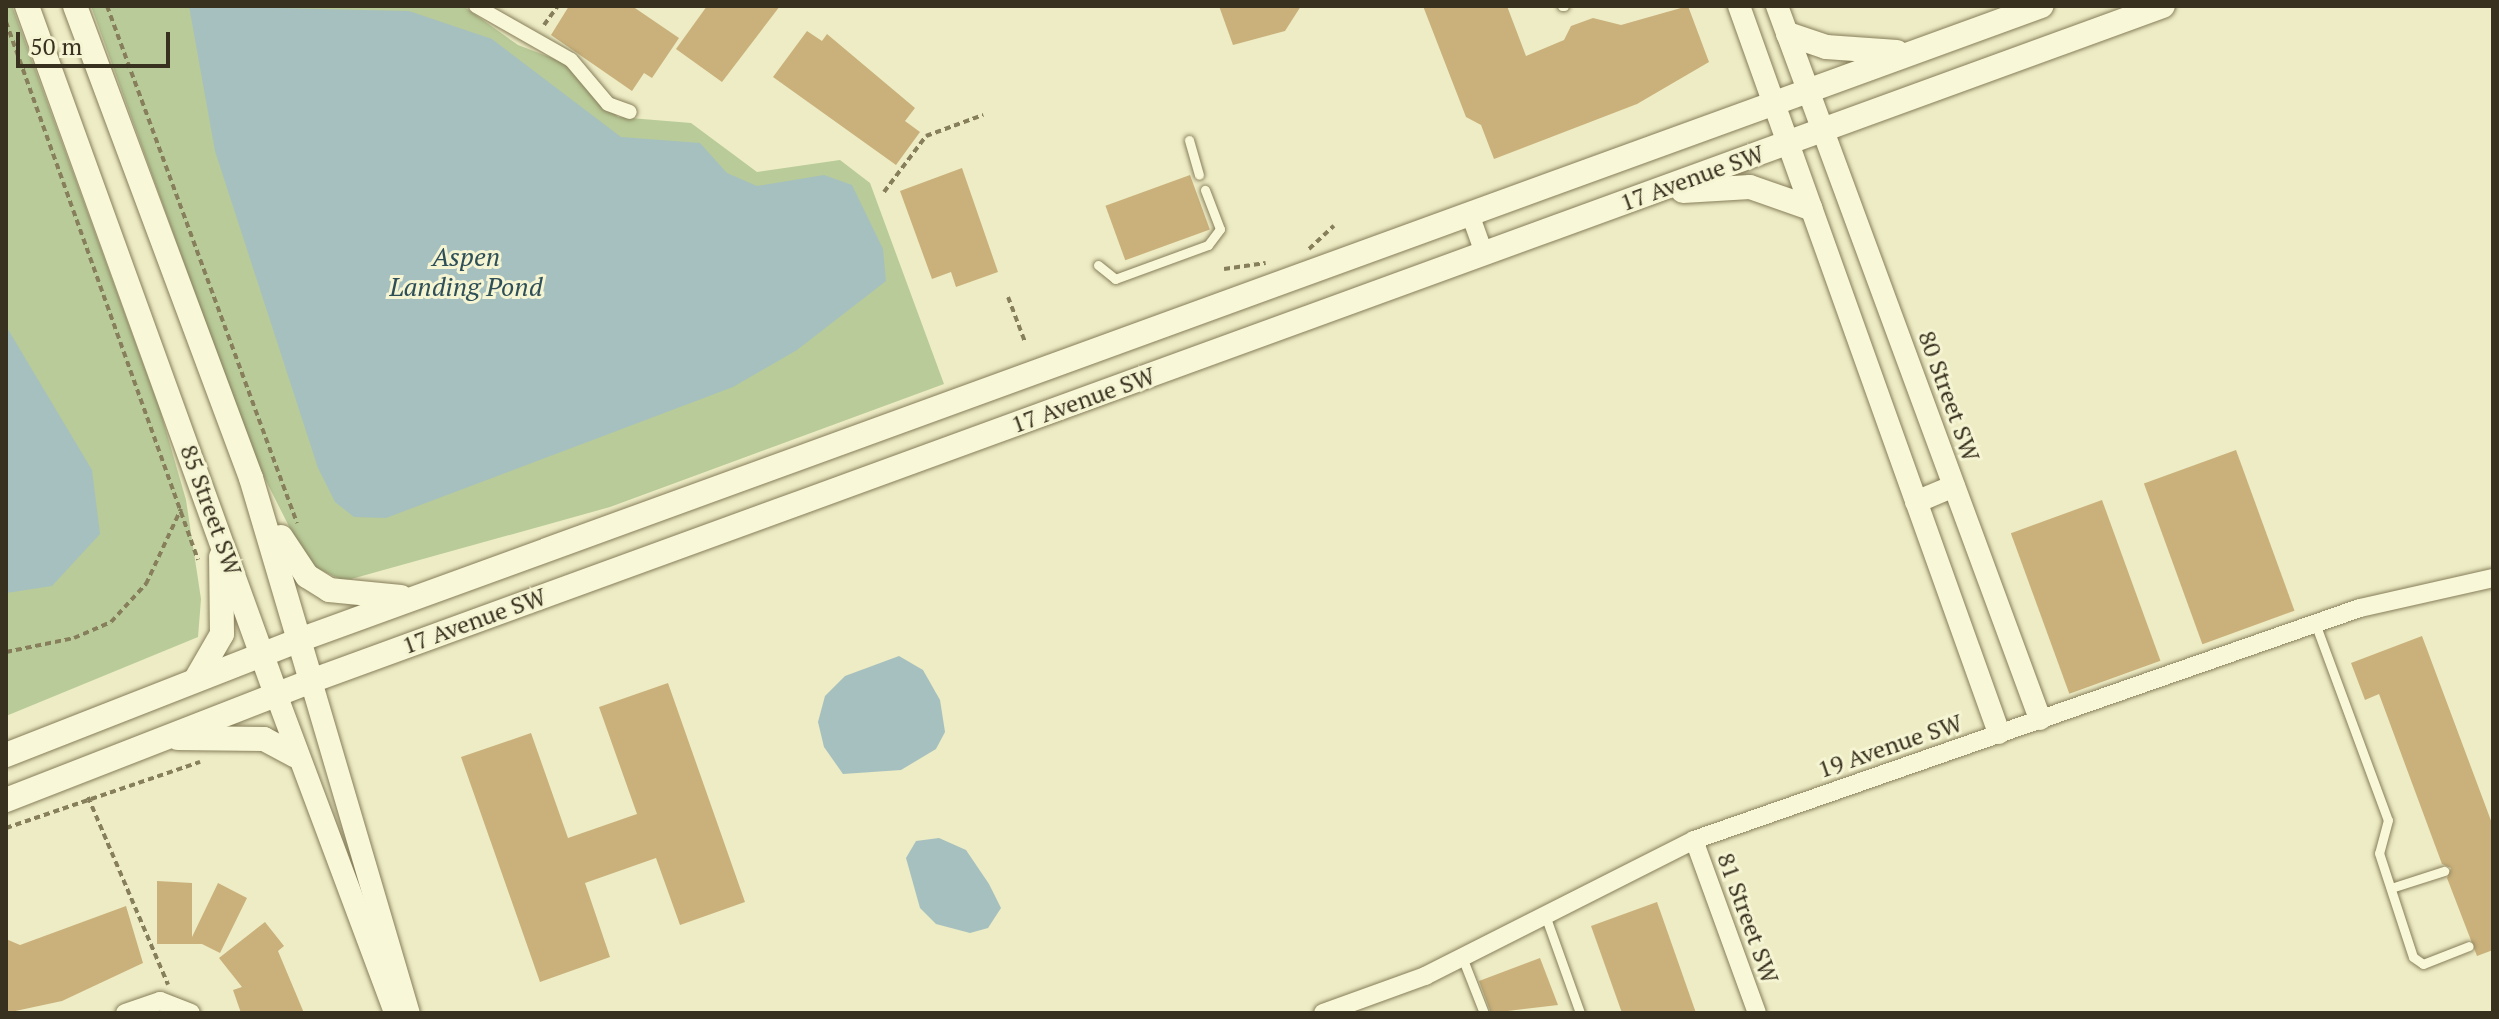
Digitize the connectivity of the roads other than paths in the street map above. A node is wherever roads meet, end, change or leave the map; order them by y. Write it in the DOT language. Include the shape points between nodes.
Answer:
graph roads {
  1 [pos="27,6"];
  2 [pos="75,6"];
  3 [pos="476,6"];
  4 [pos="1739,6"];
  5 [pos="1777,6"];
  6 [pos="2041,6"];
  7 [pos="2163,6"];
  8 [pos="1788,34"];
  9 [pos="1911,53"];
  10 [pos="1809,92"];
  11 [pos="1772,106"];
  12 [pos="630,112"];
  13 [pos="1823,130"];
  14 [pos="1189,140"];
  15 [pos="1786,144"];
  16 [pos="1199,175"];
  17 [pos="1205,190"];
  18 [pos="1657,193"];
  19 [pos="1810,208"];
  20 [pos="1470,214"];
  21 [pos="1484,253"];
  22 [pos="1098,265"];
  23 [pos="982,393"];
  24 [pos="997,431"];
  25 [pos="251,478"];
  26 [pos="1954,486"];
  27 [pos="687,500"];
  28 [pos="1916,502"];
  29 [pos="702,538"];
  30 [pos="222,547"];
  31 [pos="2493,578"];
  32 [pos="417,598"];
  33 [pos="2315,623"];
  34 [pos="302,639"];
  35 [pos="264,654"];
  36 [pos="196,679"];
  37 [pos="311,681"];
  38 [pos="276,694"];
  39 [pos="2040,719"];
  40 [pos="1999,733"];
  41 [pos="164,739"];
  42 [pos="6,755"];
  43 [pos="296,756"];
  44 [pos="6,800"];
  45 [pos="1694,840"];
  46 [pos="2444,871"];
  47 [pos="2391,888"];
  48 [pos="1544,912"];
  49 [pos="2469,946"];
  50 [pos="1461,956"];
  51 [pos="125,1013"];
  52 [pos="191,1013"];
  53 [pos="395,1013"];
  54 [pos="409,1013"];
  55 [pos="1323,1013"];
  56 [pos="1484,1013"];
  57 [pos="1580,1013"];
  58 [pos="1757,1013"];
  1 -- 30 [label="main road, 85 Street SW"];
  2 -- 25 [label="main road, 85 Street SW"];
  3 -- 12 [label="street" via="571,60 608,104"];
  4 -- 11 [label="street"];
  5 -- 8 [label="street, 80 Street SW"];
  6 -- 9 [label="main road, 17 Avenue SW"];
  7 -- 13 [label="main road, 17 Avenue SW"];
  8 -- 9 [label="main road" via="1855,51"];
  8 -- 10 [label="street, 80 Street SW"];
  9 -- 10 [label="main road, 17 Avenue SW"];
  10 -- 11 [label="main road, 17 Avenue SW"];
  10 -- 13 [label="street, 80 Street SW"];
  11 -- 15 [label="street"];
  11 -- 20 [label="main road, 17 Avenue SW"];
  13 -- 15 [label="main road, 17 Avenue SW"];
  13 -- 26 [label="street, 80 Street SW"];
  14 -- 16 [label="lane"];
  15 -- 18 [label="main road, 17 Avenue SW"];
  15 -- 19 [label="street"];
  17 -- 22 [label="lane" via="1220,229 1208,245 1115,279"];
  18 -- 19 [label="main road" via="1750,187"];
  18 -- 21 [label="main road, 17 Avenue SW"];
  19 -- 28 [label="street"];
  20 -- 21 [label="street"];
  20 -- 23 [label="main road, 17 Avenue SW"];
  21 -- 24 [label="main road, 17 Avenue SW"];
  23 -- 24 [label="main road"];
  23 -- 27 [label="main road, 17 Avenue SW"];
  24 -- 29 [label="main road, 17 Avenue SW"];
  25 -- 32 [label="main road" via="307,576 351,596"];
  25 -- 34 [label="main road, 85 Street SW"];
  26 -- 28 [label="street"];
  26 -- 39 [label="street, 80 Street SW"];
  27 -- 29 [label="main road"];
  27 -- 32 [label="main road, 17 Avenue SW"];
  28 -- 40 [label="street"];
  29 -- 37 [label="main road, 17 Avenue SW"];
  30 -- 35 [label="main road, 85 Street SW"];
  30 -- 36 [label="main road" via="222,634"];
  31 -- 33 [label="street, 19 Avenue SW"];
  32 -- 34 [label="main road, 17 Avenue SW"];
  33 -- 39 [label="street, 19 Avenue SW"];
  33 -- 47 [label="lane" via="2388,820 2379,853"];
  34 -- 35 [label="main road, 17 Avenue SW"];
  34 -- 37 [label="main road, 85 Street SW"];
  35 -- 36 [label="main road, 17 Avenue SW"];
  35 -- 38 [label="main road, 85 Street SW"];
  36 -- 42 [label="main road, 17 Avenue SW"];
  37 -- 38 [label="main road, 17 Avenue SW"];
  37 -- 54 [label="street, 85 Street SW"];
  38 -- 41 [label="main road, 17 Avenue SW"];
  38 -- 43 [label="street, 85 Street SW"];
  39 -- 40 [label="street, 19 Avenue SW"];
  40 -- 45 [label="street, 19 Avenue SW"];
  41 -- 43 [label="main road" via="264,739"];
  41 -- 44 [label="main road, 17 Avenue SW"];
  43 -- 53 [label="street, 85 Street SW"];
  45 -- 48 [label="street, 19 Avenue SW"];
  45 -- 58 [label="street, 81 Street SW"];
  46 -- 47 [label="lane"];
  47 -- 49 [label="lane" via="2413,957 2423,964"];
  48 -- 50 [label="street, 19 Avenue SW"];
  48 -- 57 [label="lane"];
  50 -- 55 [label="street, 19 Avenue SW"];
  50 -- 56 [label="lane"];
  51 -- 52 [label="street" via="172,1002"];
}
